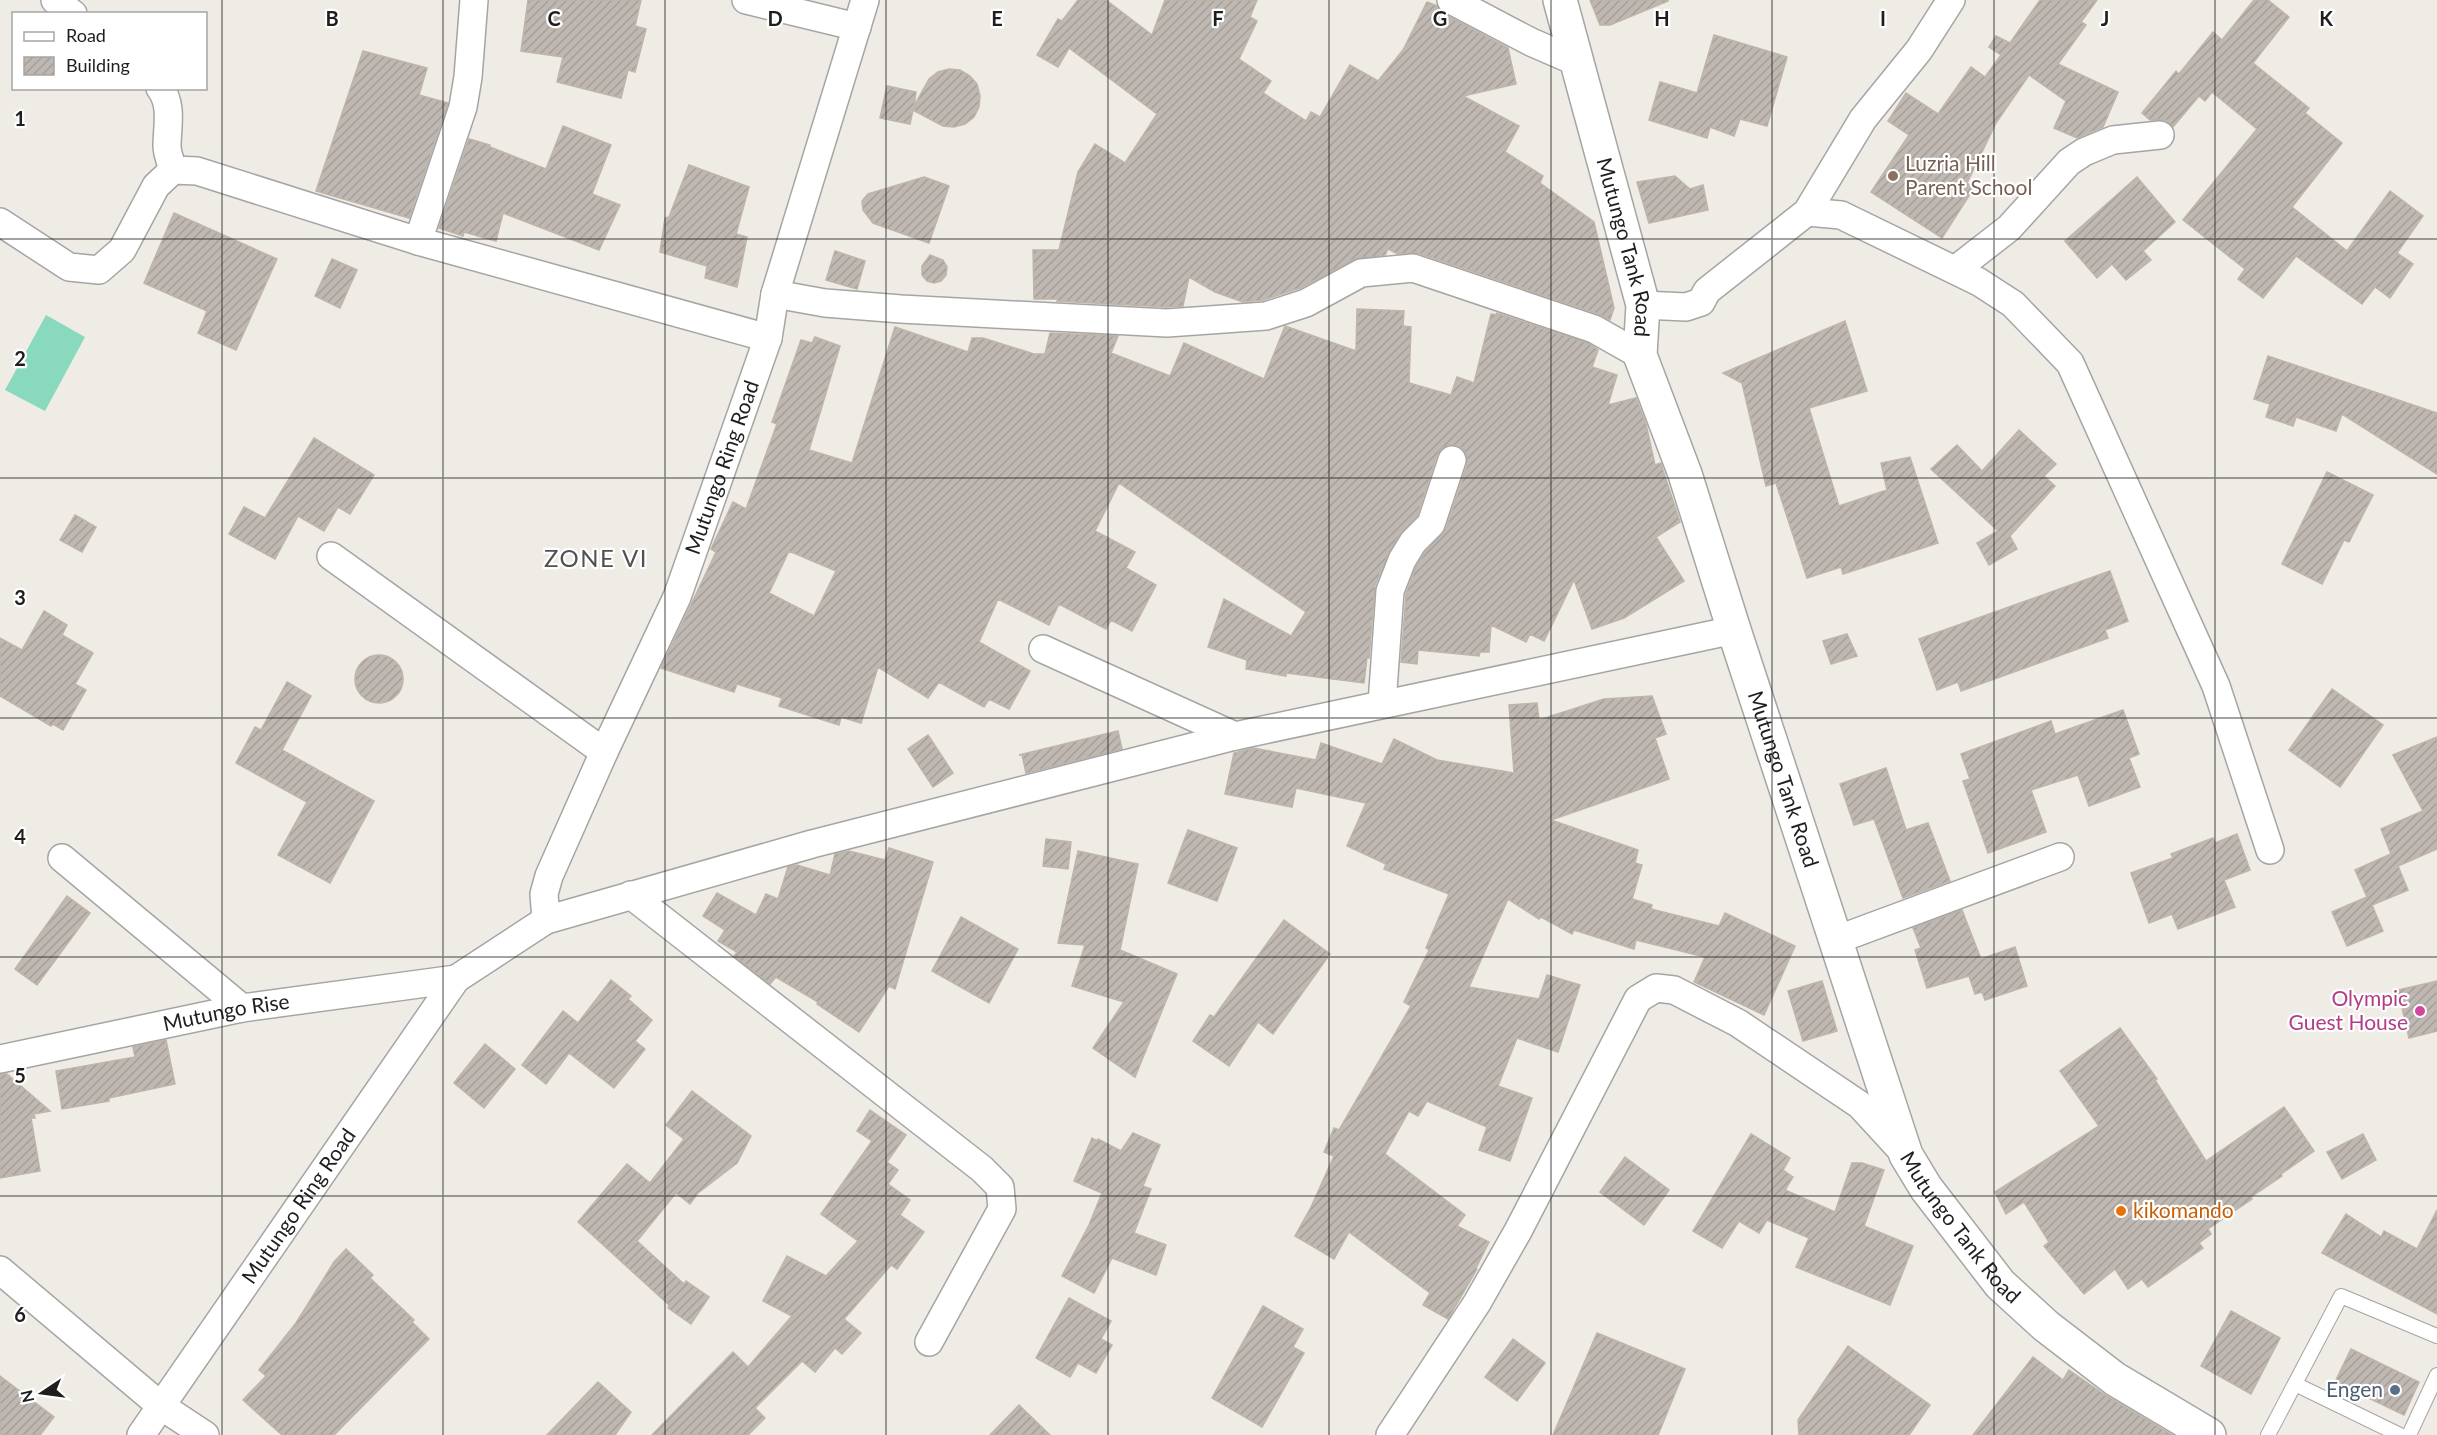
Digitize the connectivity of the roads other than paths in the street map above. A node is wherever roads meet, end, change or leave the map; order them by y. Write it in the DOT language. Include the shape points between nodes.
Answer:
graph roads {
  1 [pos="55,0"];
  2 [pos="474,0"];
  3 [pos="746,0"];
  4 [pos="864,0"];
  5 [pos="1451,0"];
  6 [pos="1560,0"];
  7 [pos="1951,0"];
  8 [pos="70,12"];
  9 [pos="857,27"];
  10 [pos="1577,62"];
  11 [pos="161,90"];
  12 [pos="2160,135"];
  13 [pos="173,170"];
  14 [pos="1807,212"];
  15 [pos="0,222"];
  16 [pos="418,241"];
  17 [pos="1955,270"];
  18 [pos="775,294"];
  19 [pos="1643,305"];
  20 [pos="768,338"];
  21 [pos="1640,355"];
  22 [pos="1452,460"];
  23 [pos="331,556"];
  24 [pos="1734,630"];
  25 [pos="1043,649"];
  26 [pos="1382,704"];
  27 [pos="1235,736"];
  28 [pos="604,752"];
  29 [pos="2270,850"];
  30 [pos="2060,857"];
  31 [pos="62,858"];
  32 [pos="631,895"];
  33 [pos="546,920"];
  34 [pos="1836,940"];
  35 [pos="456,979"];
  36 [pos="242,1008"];
  37 [pos="0,1059"];
  38 [pos="1906,1155"];
  39 [pos="0,1270"];
  40 [pos="2437,1336"];
  41 [pos="928,1342"];
  42 [pos="2437,1375"];
  43 [pos="2295,1384"];
  44 [pos="161,1406"];
  45 [pos="141,1435"];
  46 [pos="205,1435"];
  47 [pos="1390,1435"];
  48 [pos="2209,1435"];
  49 [pos="2268,1435"];
  50 [pos="2400,1435"];
  51 [pos="2409,1435"];
  1 -- 8 [label="street"];
  2 -- 16 [label="street" via="463,107"];
  3 -- 9 [label="street"];
  4 -- 9 [label="street, Mutungo Ring Road"];
  5 -- 10 [label="street"];
  6 -- 10 [label="street, Mutungo Tank Road"];
  7 -- 14 [label="street" via="1919,50 1863,119"];
  9 -- 18 [label="street, Mutungo Ring Road"];
  10 -- 19 [label="street, Mutungo Tank Road"];
  11 -- 13 [label="street" via="170,120 167,148"];
  12 -- 17 [label="street" via="2113,140 2084,152 2069,162 2009,228"];
  13 -- 15 [label="street" via="156,186 122,250 99,270 69,267"];
  13 -- 16 [label="street" via="197,171"];
  14 -- 17 [label="street" via="1840,215"];
  14 -- 19 [label="street" via="1707,291 1701,302 1686,307"];
  16 -- 20 [label="street"];
  17 -- 29 [label="street" via="2013,304 2070,363 2216,686"];
  18 -- 20 [label="street, Mutungo Ring Road"];
  18 -- 21 [label="street" via="825,303 901,309 1167,323 1266,316 1306,303 1361,273 1413,268 1594,329"];
  19 -- 21 [label="street, Mutungo Tank Road"];
  20 -- 28 [label="street, Mutungo Ring Road" via="677,597"];
  21 -- 24 [label="street, Mutungo Tank Road" via="1685,474"];
  22 -- 26 [label="street" via="1431,524 1413,542 1390,591"];
  23 -- 28 [label="street"];
  24 -- 26 [label="street"];
  24 -- 34 [label="street, Mutungo Tank Road"];
  25 -- 27 [label="street"];
  26 -- 27 [label="street"];
  27 -- 32 [label="street" via="812,844"];
  28 -- 33 [label="street, Mutungo Ring Road" via="549,876 544,894"];
  30 -- 34 [label="street"];
  31 -- 36 [label="street"];
  32 -- 33 [label="street"];
  32 -- 41 [label="street" via="1000,1187 1002,1209"];
  33 -- 35 [label="street"];
  34 -- 38 [label="street, Mutungo Tank Road"];
  35 -- 36 [label="street, Mutungo Rise"];
  35 -- 44 [label="street, Mutungo Ring Road"];
  36 -- 37 [label="street, Mutungo Rise"];
  38 -- 47 [label="street" via="1860,1105 1738,1023 1674,990 1656,988 1638,999 1518,1231 1477,1303"];
  38 -- 48 [label="street, Mutungo Tank Road" via="1926,1188 2000,1284 2046,1326 2115,1379"];
  39 -- 44 [label="street"];
  40 -- 43 [label="lane" via="2341,1296"];
  42 -- 51 [label="lane"];
  43 -- 49 [label="lane"];
  43 -- 50 [label="lane"];
  44 -- 45 [label="street, Mutungo Ring Road"];
  44 -- 46 [label="street"];
}
